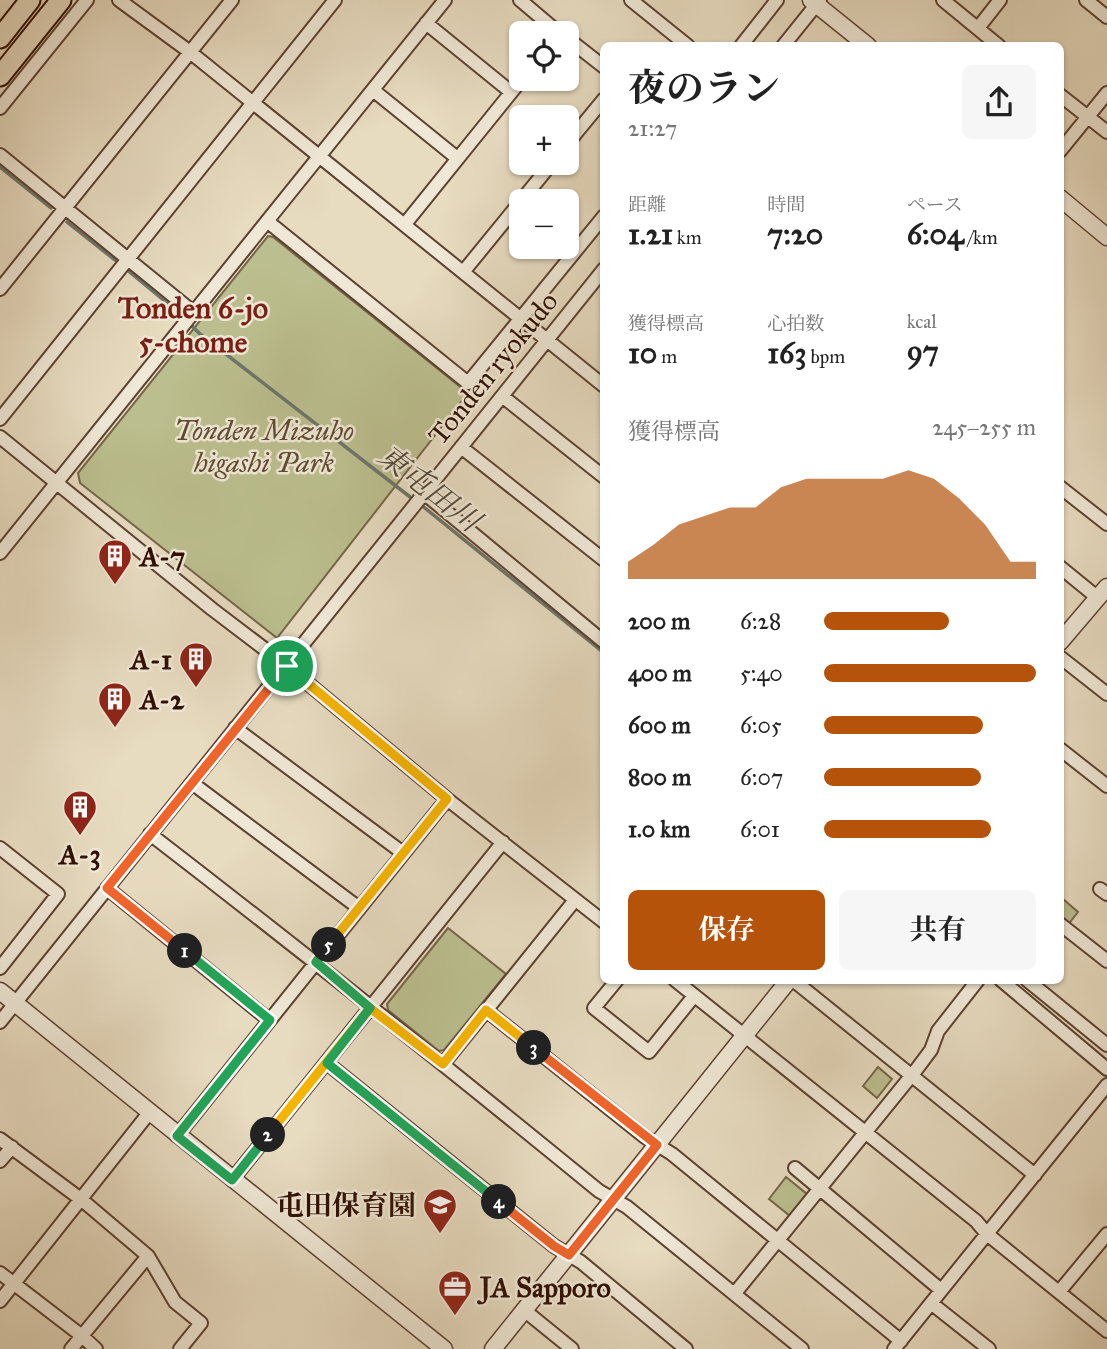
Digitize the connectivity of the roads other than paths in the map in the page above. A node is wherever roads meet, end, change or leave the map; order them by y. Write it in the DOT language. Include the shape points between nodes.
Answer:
graph roads {
  1 [pos="61,0"];
  2 [pos="87,0"];
  3 [pos="119,0"];
  4 [pos="232,0"];
  5 [pos="335,0"];
  6 [pos="444,0"];
  7 [pos="520,0"];
  8 [pos="631,0"];
  9 [pos="777,0"];
  10 [pos="943,0"];
  11 [pos="1000,0"];
  12 [pos="1086,0"];
  13 [pos="816,1"];
  14 [pos="25,6"];
  15 [pos="1107,17"];
  16 [pos="0,20"];
  17 [pos="546,21"];
  18 [pos="426,23"];
  19 [pos="978,28"];
  20 [pos="0,38"];
  21 [pos="683,42"];
  22 [pos="744,42"];
  23 [pos="786,42"];
  24 [pos="863,42"];
  25 [pos="994,42"];
  26 [pos="579,47"];
  27 [pos="190,52"];
  28 [pos="600,64"];
  29 [pos="0,76"];
  30 [pos="373,90"];
  31 [pos="511,92"];
  32 [pos="1107,93"];
  33 [pos="1064,98"];
  34 [pos="253,102"];
  35 [pos="600,104"];
  36 [pos="0,107"];
  37 [pos="1088,117"];
  38 [pos="579,129"];
  39 [pos="1107,132"];
  40 [pos="1064,145"];
  41 [pos="0,155"];
  42 [pos="319,155"];
  43 [pos="457,158"];
  44 [pos="542,175"];
  45 [pos="1064,201"];
  46 [pos="65,207"];
  47 [pos="267,220"];
  48 [pos="600,221"];
  49 [pos="405,224"];
  50 [pos="1107,237"];
  51 [pos="122,266"];
  52 [pos="464,271"];
  53 [pos="600,274"];
  54 [pos="0,289"];
  55 [pos="188,319"];
  56 [pos="520,319"];
  57 [pos="547,341"];
  58 [pos="600,379"];
  59 [pos="502,396"];
  60 [pos="0,419"];
  61 [pos="0,437"];
  62 [pos="461,447"];
  63 [pos="600,474"];
  64 [pos="57,483"];
  65 [pos="1064,490"];
  66 [pos="420,499"];
  67 [pos="1107,524"];
  68 [pos="4,539"];
  69 [pos="0,553"];
  70 [pos="600,557"];
  71 [pos="1064,570"];
  72 [pos="1103,592"];
  73 [pos="1064,637"];
  74 [pos="600,639"];
  75 [pos="1064,660"];
  76 [pos="287,666"];
  77 [pos="1107,694"];
  78 [pos="235,728"];
  79 [pos="1064,752"];
  80 [pos="192,783"];
  81 [pos="1107,786"];
  82 [pos="447,799"];
  83 [pos="150,834"];
  84 [pos="503,842"];
  85 [pos="0,848"];
  86 [pos="403,853"];
  87 [pos="107,888"];
  88 [pos="575,900"];
  89 [pos="359,908"];
  90 [pos="600,919"];
  91 [pos="1064,927"];
  92 [pos="1107,961"];
  93 [pos="316,962"];
  94 [pos="0,968"];
  95 [pos="614,984"];
  96 [pos="680,984"];
  97 [pos="788,984"];
  98 [pos="796,984"];
  99 [pos="975,984"];
  100 [pos="1006,984"];
  101 [pos="1032,984"];
  102 [pos="0,991"];
  103 [pos="694,996"];
  104 [pos="15,1003"];
  105 [pos="370,1008"];
  106 [pos="486,1010"];
  107 [pos="270,1020"];
  108 [pos="0,1022"];
  109 [pos="745,1035"];
  110 [pos="1107,1045"];
  111 [pos="327,1063"];
  112 [pos="443,1064"];
  113 [pos="1107,1069"];
  114 [pos="911,1076"];
  115 [pos="1107,1085"];
  116 [pos="149,1113"];
  117 [pos="864,1132"];
  118 [pos="177,1136"];
  119 [pos="0,1139"];
  120 [pos="657,1145"];
  121 [pos="12,1147"];
  122 [pos="0,1161"];
  123 [pos="795,1168"];
  124 [pos="1035,1175"];
  125 [pos="232,1180"];
  126 [pos="820,1189"];
  127 [pos="614,1199"];
  128 [pos="82,1200"];
  129 [pos="987,1234"];
  130 [pos="1107,1234"];
  131 [pos="780,1240"];
  132 [pos="569,1255"];
  133 [pos="148,1256"];
  134 [pos="0,1273"];
  135 [pos="15,1283"];
  136 [pos="941,1290"];
  137 [pos="1059,1292"];
  138 [pos="735,1293"];
  139 [pos="0,1301"];
  140 [pos="932,1303"];
  141 [pos="524,1310"];
  142 [pos="1107,1331"];
  143 [pos="82,1336"];
  144 [pos="898,1345"];
  145 [pos="798,1348"];
  146 [pos="71,1349"];
  147 [pos="96,1349"];
  148 [pos="180,1349"];
  149 [pos="444,1349"];
  150 [pos="493,1349"];
  151 [pos="572,1349"];
  152 [pos="687,1349"];
  153 [pos="989,1349"];
  1 -- 29 [label="main road"];
  2 -- 36 [label="street"];
  3 -- 27 [label="street"];
  4 -- 27 [label="street"];
  5 -- 34 [label="street"];
  6 -- 18 [label="street"];
  7 -- 17 [label="street"];
  8 -- 21 [label="street"];
  9 -- 22 [label="street"];
  10 -- 19 [label="street"];
  11 -- 19 [label="street"];
  12 -- 15 [label="street"];
  13 -- 23 [label="street"];
  13 -- 24 [label="street"];
  14 -- 16 [label="street"];
  14 -- 20 [label="main road"];
  18 -- 30 [label="street"];
  18 -- 31 [label="street"];
  19 -- 25 [label="street"];
  26 -- 28 [label="street"];
  27 -- 34 [label="street"];
  27 -- 46 [label="street"];
  30 -- 42 [label="street"];
  30 -- 43 [label="street"];
  31 -- 43 [label="street"];
  32 -- 37 [label="street"];
  33 -- 37 [label="street"];
  34 -- 42 [label="street"];
  34 -- 51 [label="street"];
  35 -- 38 [label="street"];
  37 -- 39 [label="street"];
  37 -- 40 [label="street"];
  41 -- 46 [label="street"];
  42 -- 47 [label="street"];
  42 -- 49 [label="street"];
  43 -- 49 [label="street"];
  44 -- 52 [label="street"];
  45 -- 50 [label="street"];
  46 -- 51 [label="street"];
  46 -- 54 [label="street"];
  47 -- 55 [label="street"];
  47 -- 56 [label="street" via="468,383"];
  48 -- 56 [label="street"];
  49 -- 52 [label="street"];
  51 -- 55 [label="street"];
  51 -- 60 [label="street"];
  52 -- 56 [label="street"];
  53 -- 57 [label="street, Tonden ryokudo"];
  55 -- 64 [label="street"];
  56 -- 57 [label="street"];
  57 -- 58 [label="street"];
  57 -- 59 [label="street, Tonden ryokudo"];
  59 -- 62 [label="street, Tonden ryokudo"];
  59 -- 63 [label="street"];
  61 -- 64 [label="street"];
  62 -- 66 [label="street, Tonden ryokudo"];
  62 -- 70 [label="street"];
  64 -- 68 [label="street"];
  64 -- 76 [label="street"];
  65 -- 67 [label="street"];
  66 -- 74 [label="street"];
  66 -- 76 [label="street, Tonden ryokudo"];
  68 -- 69 [label="street"];
  71 -- 72 [label="street"];
  72 -- 73 [label="street"];
  75 -- 77 [label="street"];
  76 -- 78 [label="street, Tonden ryokudo"];
  76 -- 82 [label="street"];
  78 -- 80 [label="street, Tonden ryokudo"];
  78 -- 86 [label="street"];
  79 -- 81 [label="street"];
  80 -- 83 [label="street, Tonden ryokudo"];
  80 -- 89 [label="street"];
  82 -- 84 [label="street"];
  82 -- 86 [label="street"];
  83 -- 87 [label="street, Tonden ryokudo"];
  83 -- 93 [label="street"];
  84 -- 88 [label="street"];
  84 -- 105 [label="street"];
  85 -- 94 [label="street" via="58,894"];
  86 -- 89 [label="street"];
  87 -- 104 [label="street, Tonden ryokudo"];
  87 -- 107 [label="street"];
  88 -- 90 [label="street"];
  88 -- 106 [label="street"];
  89 -- 93 [label="street"];
  91 -- 92 [label="street"];
  93 -- 105 [label="street"];
  93 -- 107 [label="street"];
  95 -- 103 [label="street" via="594,1008 649,1052"];
  96 -- 103 [label="street"];
  97 -- 109 [label="street"];
  98 -- 114 [label="street"];
  99 -- 114 [label="street"];
  100 -- 113 [label="street"];
  101 -- 110 [label="street"];
  102 -- 104 [label="street"];
  103 -- 109 [label="street"];
  104 -- 108 [label="street, Tonden ryokudo"];
  104 -- 116 [label="street"];
  105 -- 111 [label="street"];
  105 -- 112 [label="street"];
  106 -- 112 [label="street"];
  106 -- 120 [label="street"];
  107 -- 118 [label="street"];
  109 -- 117 [label="street"];
  109 -- 120 [label="street"];
  111 -- 125 [label="street"];
  111 -- 132 [label="street"];
  112 -- 127 [label="street"];
  114 -- 117 [label="street"];
  114 -- 124 [label="street"];
  115 -- 124 [label="street"];
  116 -- 118 [label="street"];
  116 -- 128 [label="street"];
  117 -- 126 [label="street"];
  117 -- 129 [label="street"];
  118 -- 125 [label="street"];
  119 -- 121 [label="street"];
  120 -- 127 [label="street"];
  120 -- 131 [label="street"];
  121 -- 122 [label="street"];
  121 -- 128 [label="street"];
  123 -- 126 [label="street"];
  124 -- 129 [label="street"];
  125 -- 149 [label="street"];
  126 -- 131 [label="street"];
  126 -- 136 [label="street"];
  127 -- 132 [label="street"];
  127 -- 138 [label="street"];
  128 -- 133 [label="street"];
  128 -- 135 [label="street"];
  129 -- 136 [label="street"];
  129 -- 137 [label="street"];
  130 -- 137 [label="street"];
  131 -- 138 [label="street"];
  131 -- 144 [label="street"];
  132 -- 141 [label="street"];
  132 -- 152 [label="street"];
  133 -- 143 [label="street"];
  133 -- 148 [label="street" via="175,1302 201,1323"];
  134 -- 135 [label="street"];
  135 -- 139 [label="street"];
  135 -- 143 [label="street"];
  136 -- 140 [label="street"];
  137 -- 142 [label="street"];
  138 -- 145 [label="street"];
  140 -- 144 [label="street"];
  140 -- 153 [label="street"];
  141 -- 150 [label="street"];
  141 -- 151 [label="street"];
  143 -- 146 [label="street"];
  143 -- 147 [label="street"];
}
